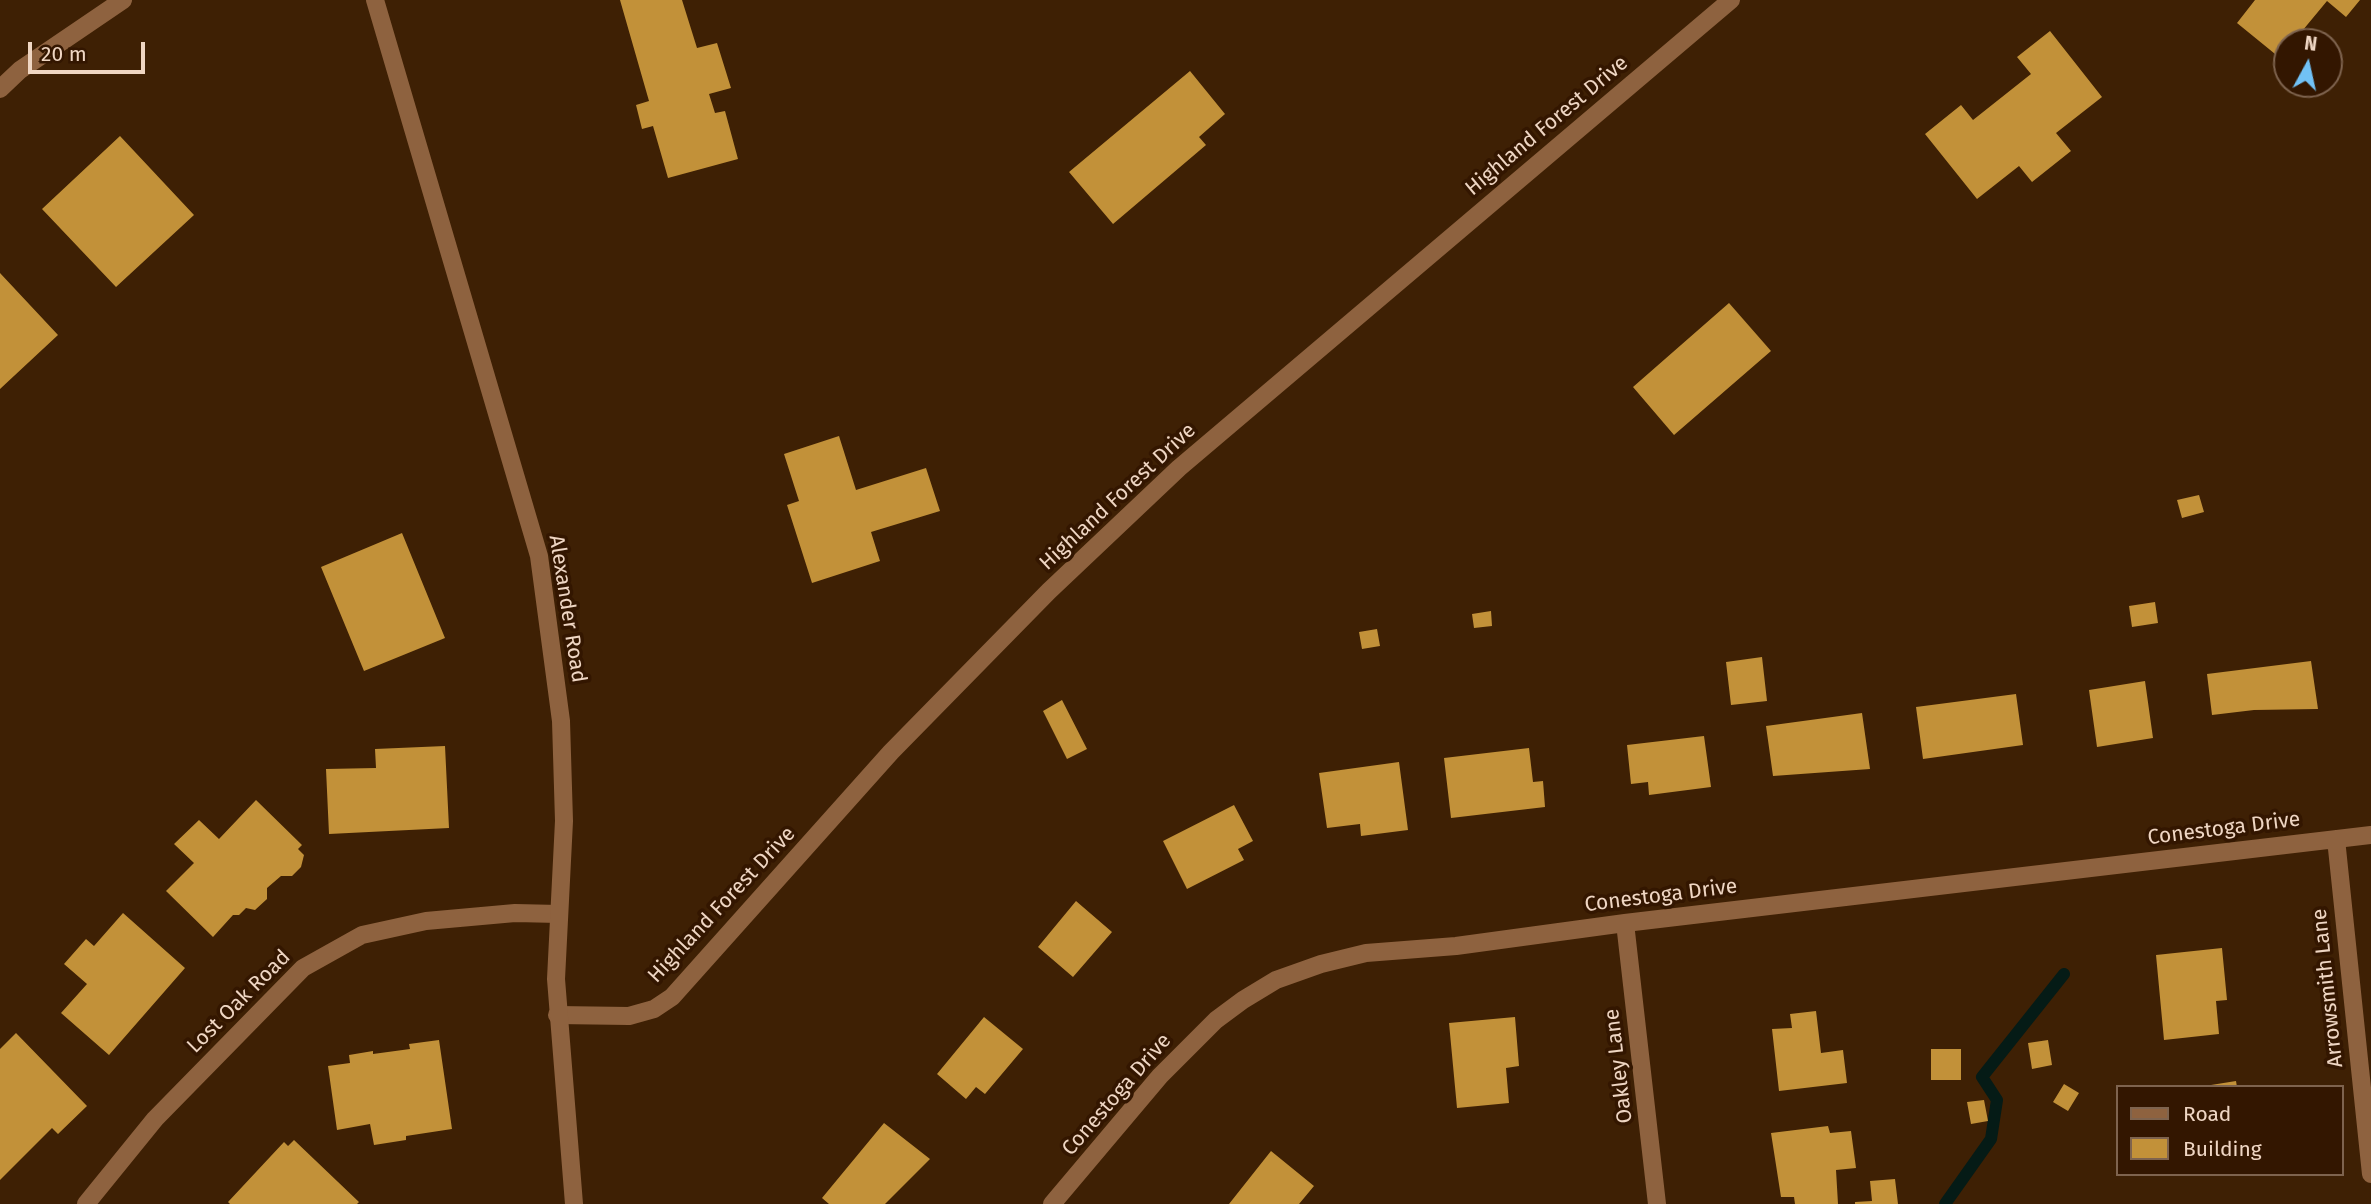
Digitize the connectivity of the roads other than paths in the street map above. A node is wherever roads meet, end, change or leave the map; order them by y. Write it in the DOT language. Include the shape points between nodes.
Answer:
graph roads {
  1 [pos="123,0"];
  2 [pos="375,0"];
  3 [pos="1731,0"];
  4 [pos="0,89"];
  5 [pos="2371,835"];
  6 [pos="2336,839"];
  7 [pos="559,914"];
  8 [pos="1625,923"];
  9 [pos="557,1015"];
  10 [pos="2371,1174"];
  11 [pos="86,1204"];
  12 [pos="574,1204"];
  13 [pos="1052,1204"];
  14 [pos="1657,1204"];
  1 -- 4 [label="street" via="20,70"];
  2 -- 7 [label="street, Alexander Road" via="539,556 562,721 564,821"];
  3 -- 9 [label="street, Highland Forest Drive" via="1190,460 1049,591 891,752 672,997 654,1009 629,1016"];
  5 -- 6 [label="street, Conestoga Drive"];
  6 -- 8 [label="street, Conestoga Drive"];
  6 -- 10 [label="street, Arrowsmith Lane"];
  7 -- 9 [label="street, Alexander Road"];
  7 -- 11 [label="street, Lost Oak Road" via="426,921 362,935 303,968 155,1119"];
  8 -- 13 [label="street, Conestoga Drive" via="1366,953 1276,980 1216,1020 1160,1076"];
  8 -- 14 [label="street, Oakley Lane"];
  9 -- 12 [label="street, Alexander Road"];
}
